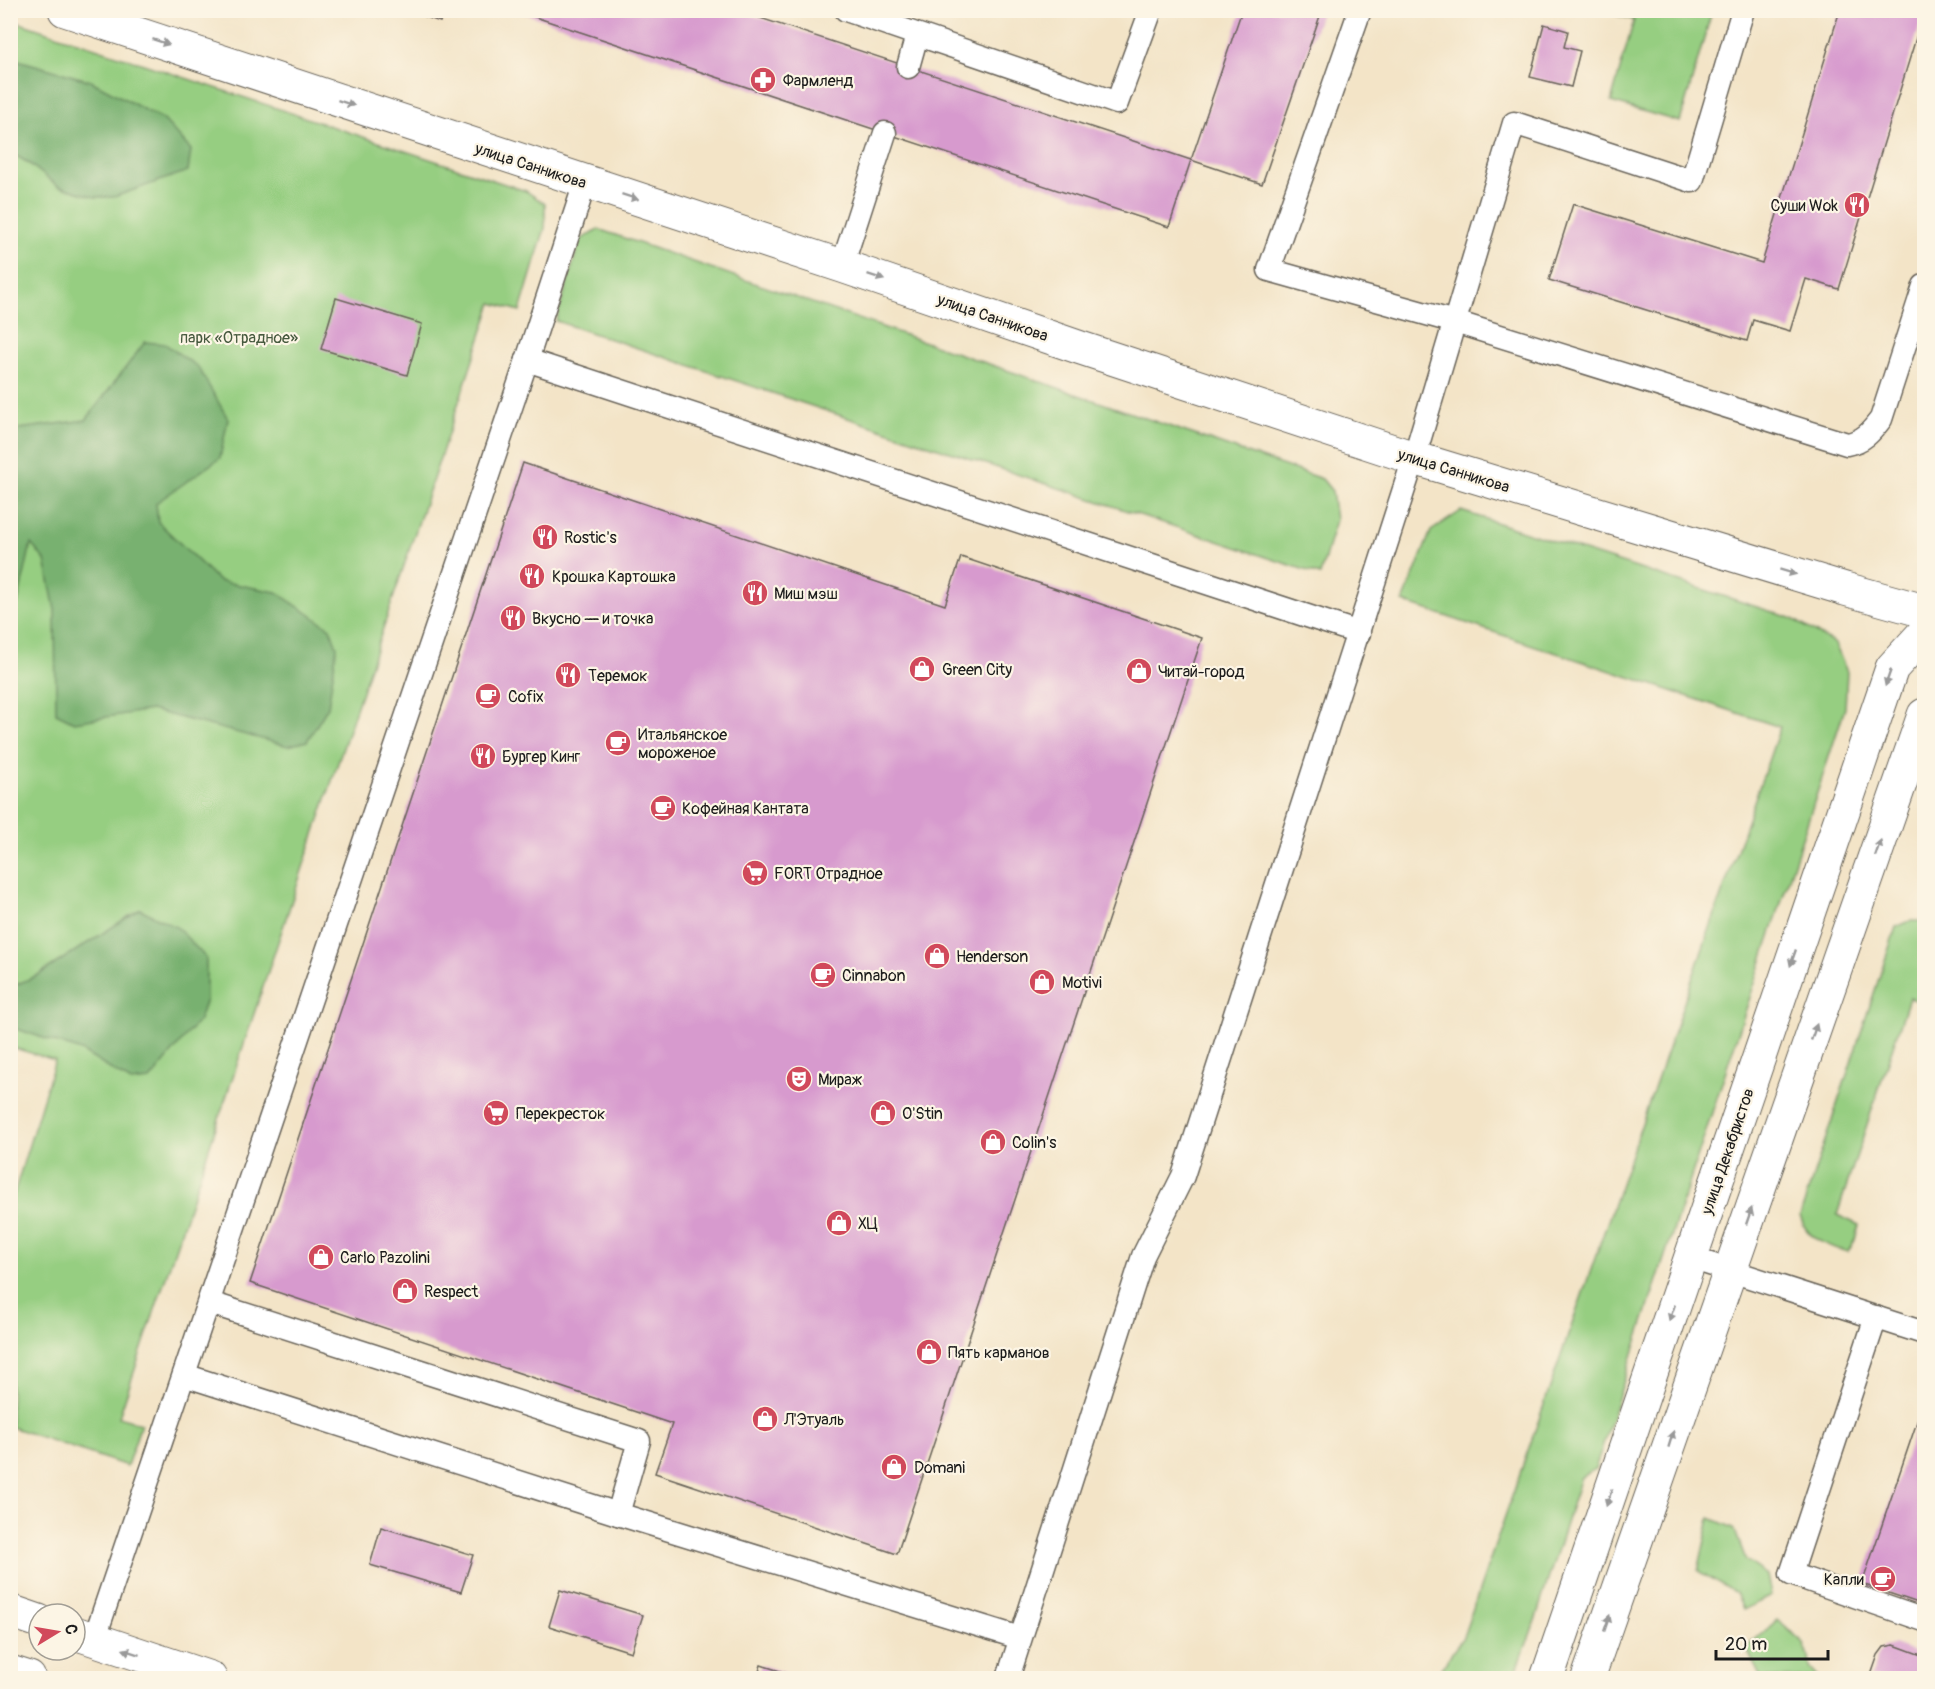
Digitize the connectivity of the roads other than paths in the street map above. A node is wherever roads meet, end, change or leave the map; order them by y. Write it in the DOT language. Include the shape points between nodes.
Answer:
graph roads {
  1 [pos="65,10"];
  2 [pos="846,10"];
  3 [pos="1151,10"];
  4 [pos="1360,10"];
  5 [pos="1743,10"];
  6 [pos="125,20"];
  7 [pos="917,35"];
  8 [pos="908,67"];
  9 [pos="885,133"];
  10 [pos="585,183"];
  11 [pos="842,266"];
  12 [pos="1924,286"];
  13 [pos="1455,322"];
  14 [pos="527,360"];
  15 [pos="1414,458"];
  16 [pos="1924,611"];
  17 [pos="1359,633"];
  18 [pos="1924,633"];
  19 [pos="1924,714"];
  20 [pos="1691,1258"];
  21 [pos="1730,1271"];
  22 [pos="210,1303"];
  23 [pos="1876,1317"];
  24 [pos="1924,1333"];
  25 [pos="184,1375"];
  26 [pos="618,1514"];
  27 [pos="10,1611"];
  28 [pos="27,1617"];
  29 [pos="1924,1620"];
  30 [pos="87,1632"];
  31 [pos="87,1638"];
  32 [pos="1020,1638"];
  33 [pos="10,1672"];
  34 [pos="29,1678"];
  35 [pos="210,1678"];
  36 [pos="1008,1678"];
  37 [pos="1547,1678"];
  38 [pos="1587,1678"];
  1 -- 6 [label="main road, улица Санникова"];
  2 -- 7 [label="lane"];
  3 -- 7 [label="lane" via="1117,103"];
  4 -- 13 [label="lane" via="1269,270"];
  5 -- 13 [label="lane" via="1692,181 1514,123"];
  6 -- 10 [label="main road, улица Санникова, one-way"];
  7 -- 8 [label="lane"];
  9 -- 11 [label="lane"];
  10 -- 11 [label="main road, улица Санникова, one-way"];
  10 -- 14 [label="lane"];
  11 -- 15 [label="main road, улица Санникова, one-way"];
  12 -- 13 [label="lane" via="1881,419 1868,436 1847,444"];
  13 -- 15 [label="lane"];
  14 -- 17 [label="lane"];
  14 -- 22 [label="lane"];
  15 -- 16 [label="main road, улица Санникова, one-way"];
  15 -- 17 [label="lane"];
  17 -- 32 [label="lane" via="1183,1176 1143,1256"];
  18 -- 20 [label="main road, улица Декабристов, one-way" via="1892,668"];
  21 -- 19 [label="main road, one-way"];
  20 -- 21 [label="lane"];
  20 -- 37 [label="main road, улица Декабристов, one-way"];
  21 -- 23 [label="lane"];
  38 -- 21 [label="main road, one-way"];
  22 -- 25 [label="lane"];
  22 -- 26 [label="lane" via="639,1441"];
  23 -- 24 [label="lane"];
  23 -- 29 [label="lane" via="1791,1574"];
  25 -- 26 [label="lane"];
  25 -- 30 [label="lane"];
  26 -- 32 [label="lane"];
  27 -- 28 [label="main road"];
  35 -- 31 [label="main road, one-way"];
  32 -- 36 [label="lane"];
  33 -- 34 [label="main road"];
}
